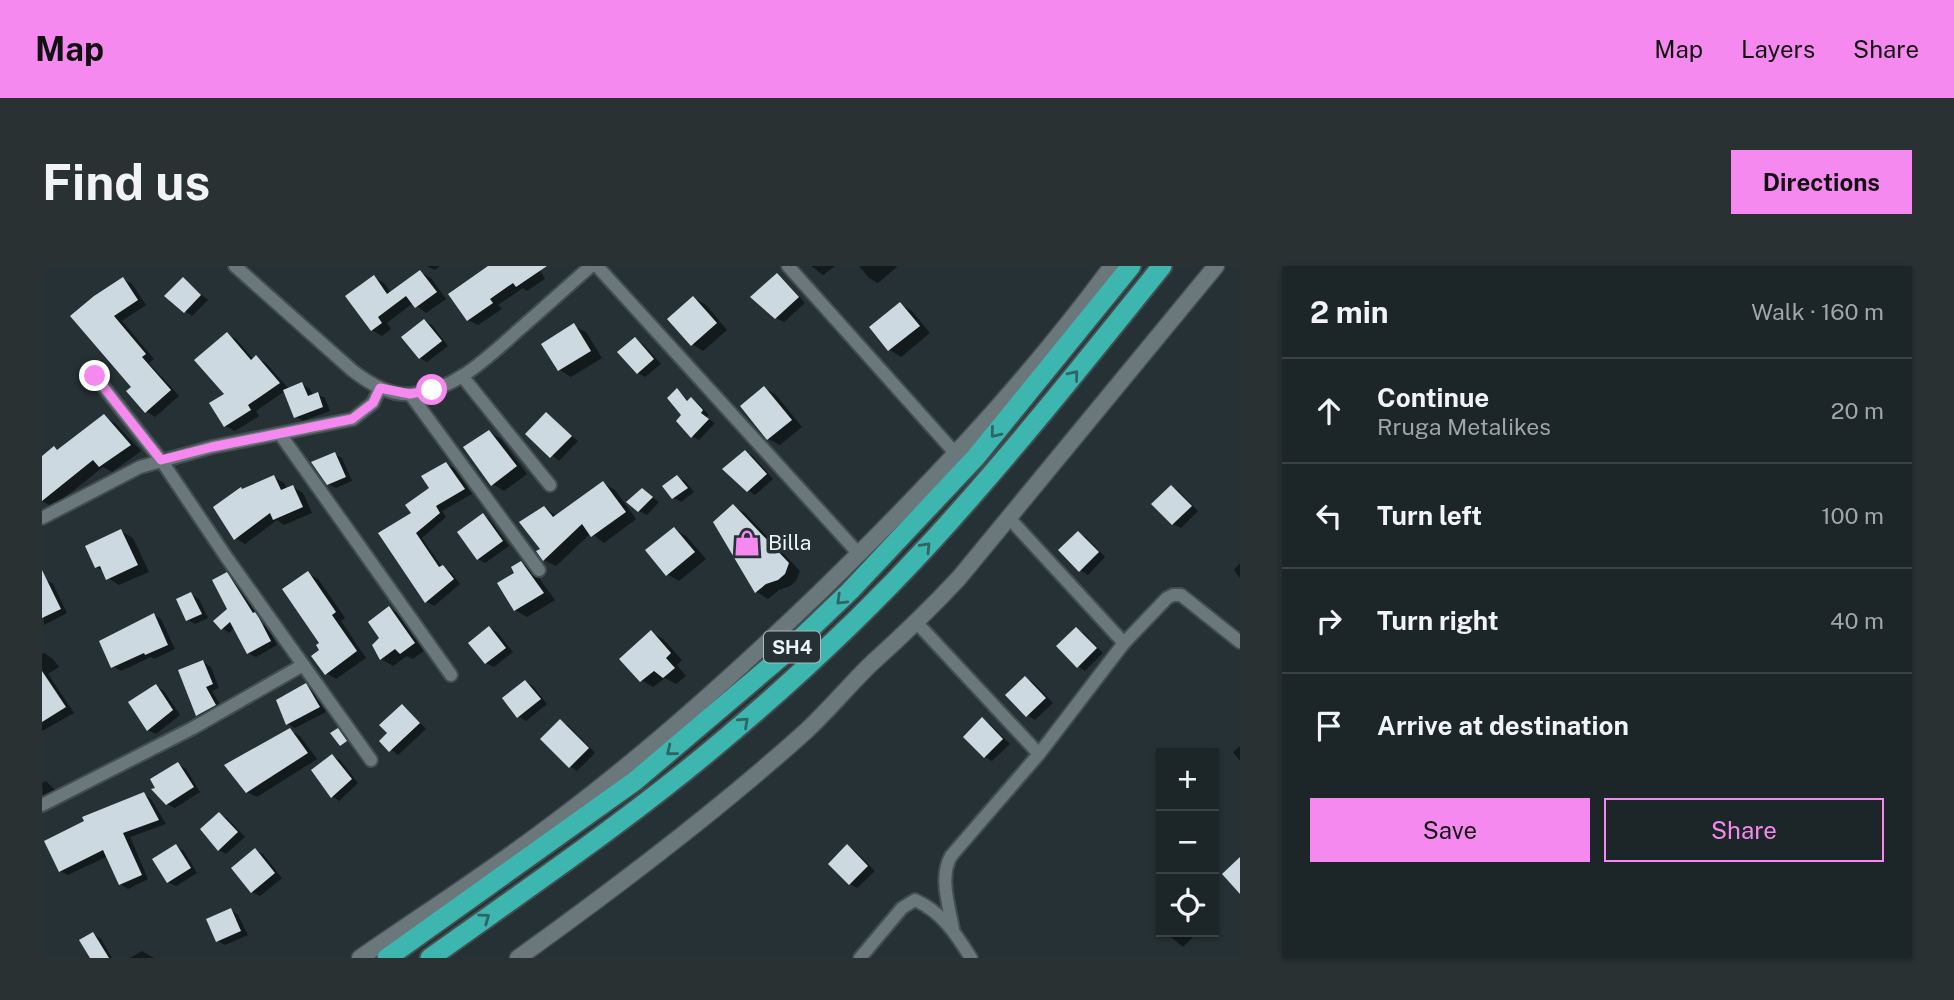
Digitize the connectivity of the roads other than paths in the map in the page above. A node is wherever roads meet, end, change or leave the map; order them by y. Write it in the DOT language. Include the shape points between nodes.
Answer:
graph roads {
  1 [pos="235,266"];
  2 [pos="591,266"];
  3 [pos="597,266"];
  4 [pos="788,266"];
  5 [pos="1112,266"];
  6 [pos="1131,266"];
  7 [pos="1162,266"];
  8 [pos="1216,266"];
  9 [pos="95,376"];
  10 [pos="462,376"];
  11 [pos="380,388"];
  12 [pos="410,394"];
  13 [pos="280,434"];
  14 [pos="956,454"];
  15 [pos="161,460"];
  16 [pos="550,485"];
  17 [pos="42,518"];
  18 [pos="1009,518"];
  19 [pos="859,554"];
  20 [pos="539,569"];
  21 [pos="917,623"];
  22 [pos="1240,642"];
  23 [pos="1124,643"];
  24 [pos="303,665"];
  25 [pos="452,675"];
  26 [pos="1039,754"];
  27 [pos="371,760"];
  28 [pos="42,805"];
  29 [pos="953,929"];
  30 [pos="360,958"];
  31 [pos="387,958"];
  32 [pos="430,958"];
  33 [pos="518,958"];
  34 [pos="860,958"];
  35 [pos="971,958"];
  1 -- 11 [label="street" via="352,372"];
  2 -- 10 [label="street"];
  3 -- 19 [label="street"];
  4 -- 14 [label="street"];
  5 -- 14 [label="street"];
  6 -- 31 [label="highway, SH4, one-way" via="976,457 781,657 635,781"];
  32 -- 7 [label="highway, SH4, one-way" via="650,800 856,618 993,473"];
  8 -- 18 [label="street"];
  9 -- 15 [label="street"];
  10 -- 12 [label="street"];
  10 -- 16 [label="street"];
  11 -- 12 [label="street"];
  11 -- 13 [label="street" via="373,403 352,419"];
  12 -- 20 [label="street"];
  13 -- 15 [label="street"];
  13 -- 25 [label="street"];
  14 -- 19 [label="street"];
  15 -- 17 [label="street" via="130,471"];
  15 -- 24 [label="street"];
  18 -- 21 [label="street"];
  18 -- 23 [label="street"];
  19 -- 30 [label="street" via="764,646 619,771 548,828"];
  21 -- 26 [label="street"];
  21 -- 33 [label="street" via="761,771"];
  22 -- 23 [label="street" via="1181,595 1173,595"];
  23 -- 26 [label="street"];
  24 -- 27 [label="street"];
  24 -- 28 [label="street" via="193,728"];
  26 -- 29 [label="street" via="945,867"];
  29 -- 34 [label="street" via="932,908 915,900 902,908"];
  29 -- 35 [label="street"];
}
